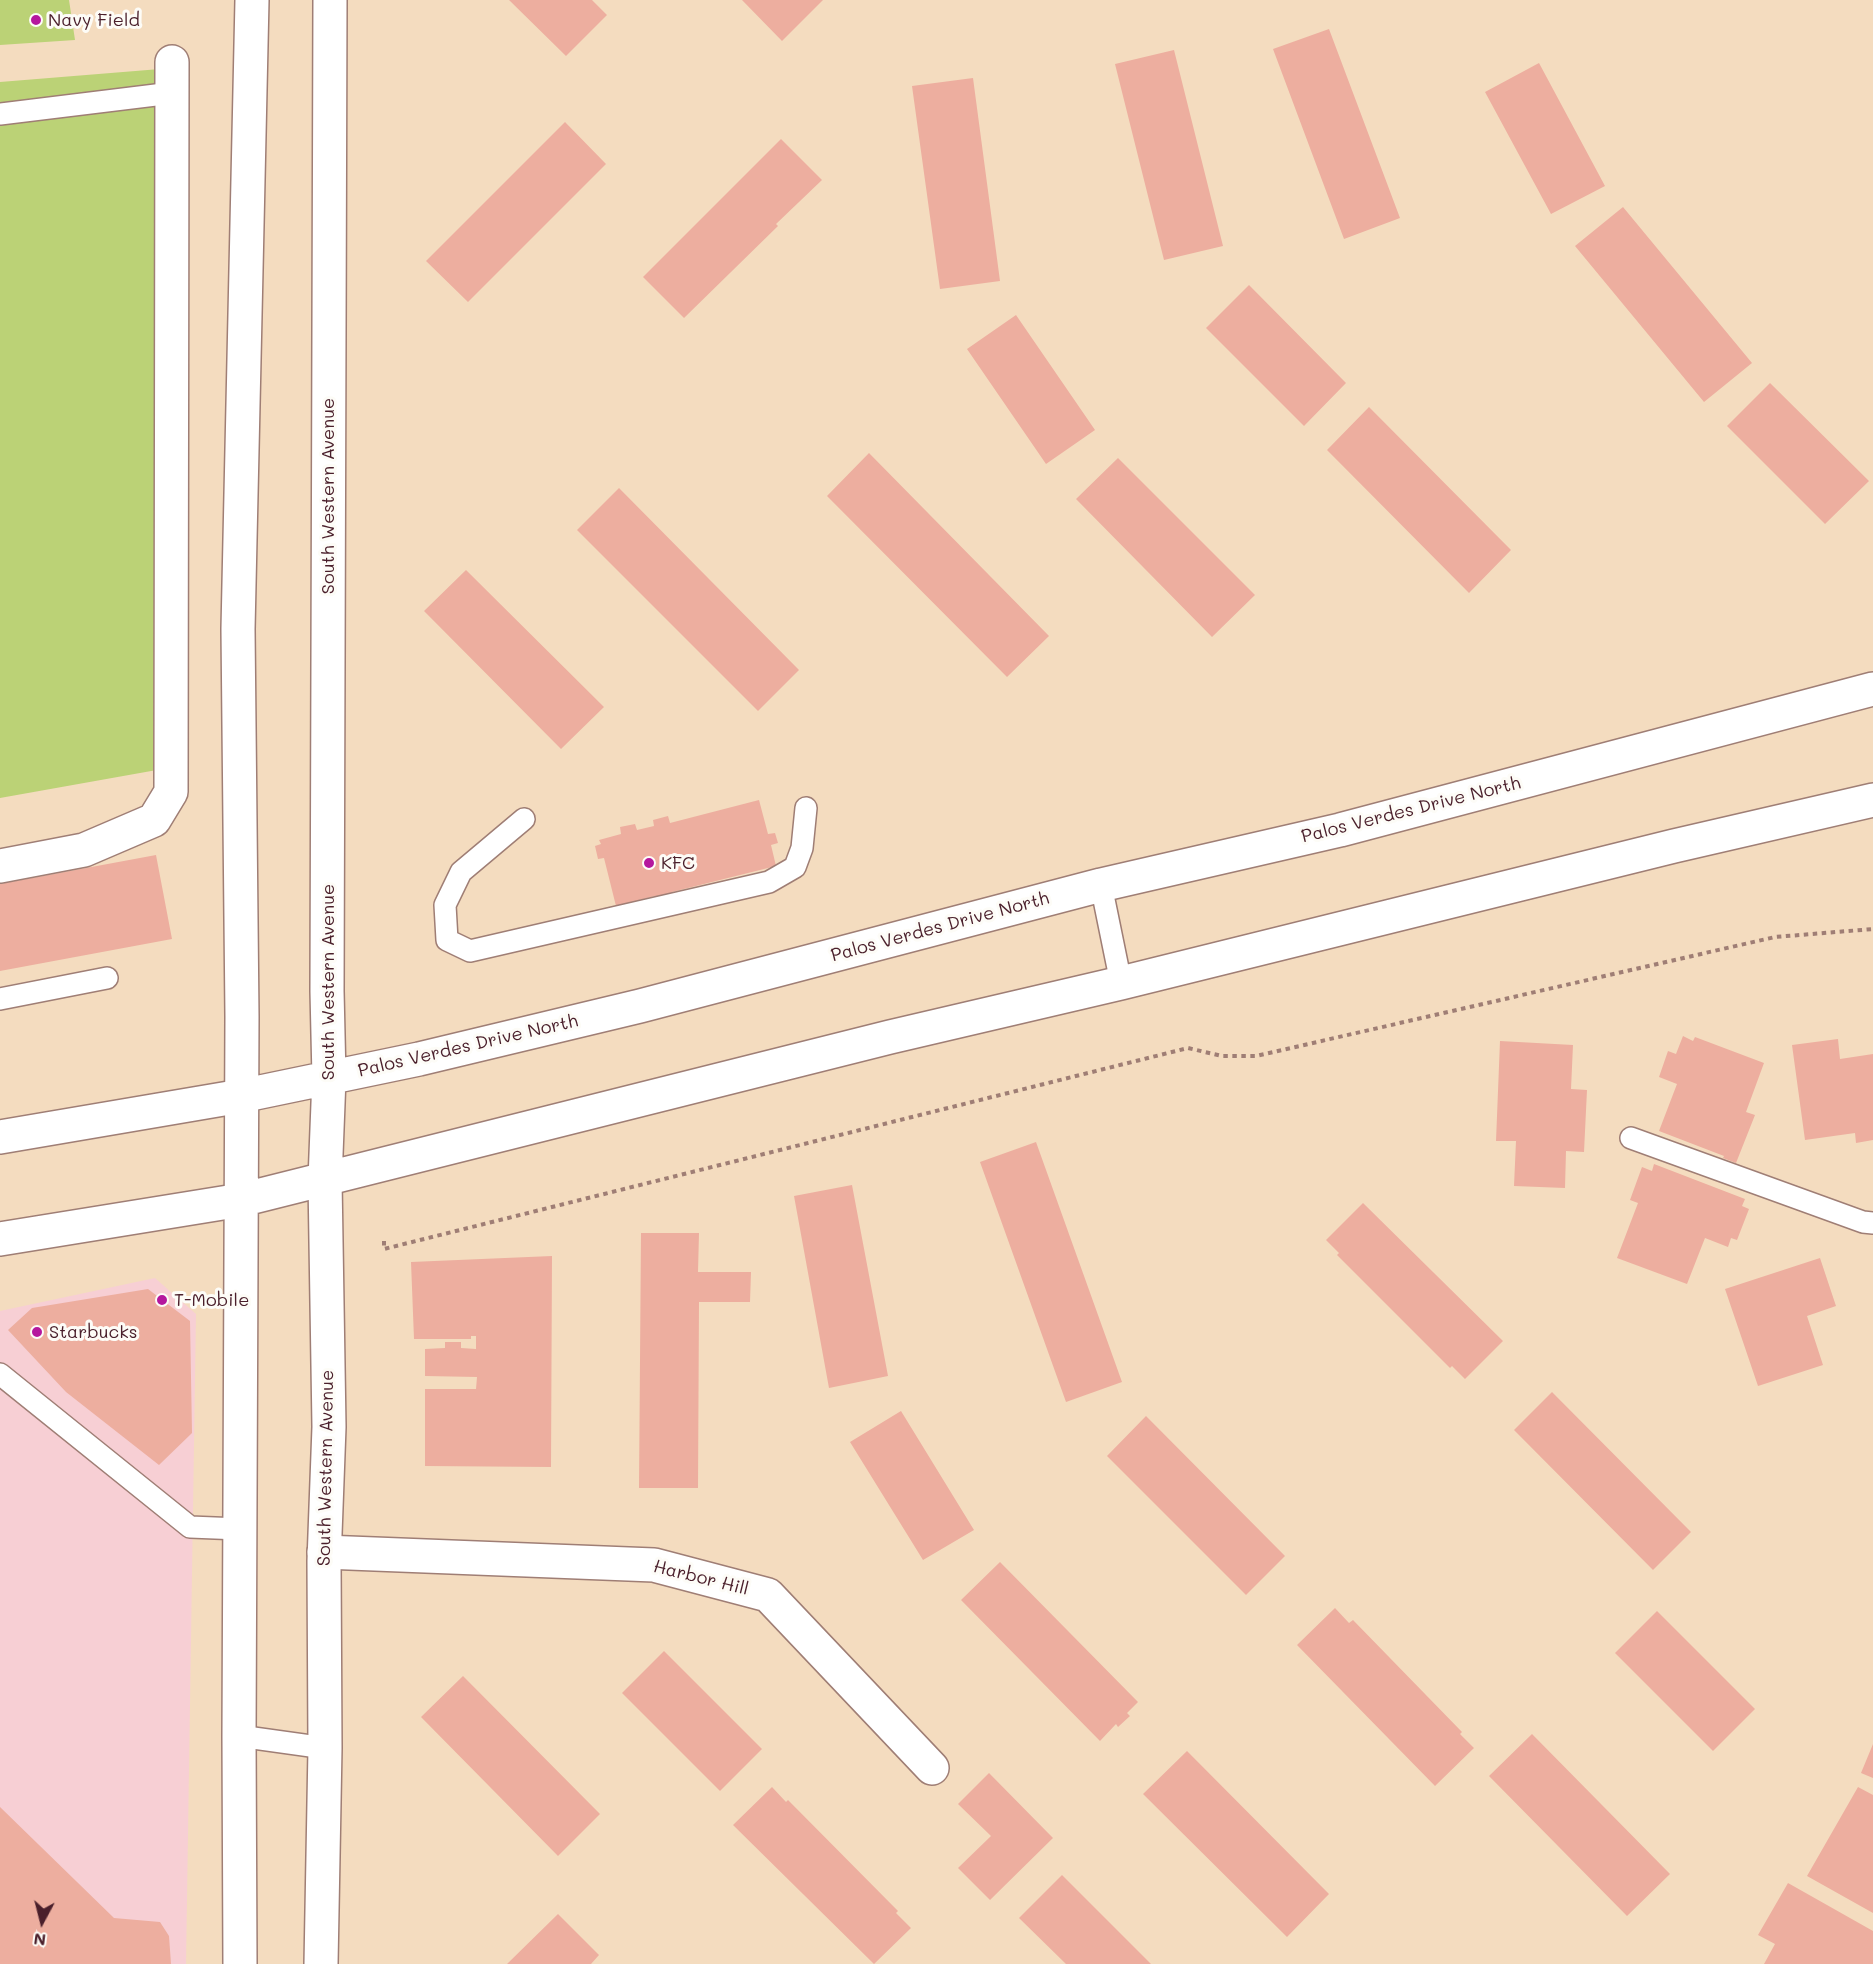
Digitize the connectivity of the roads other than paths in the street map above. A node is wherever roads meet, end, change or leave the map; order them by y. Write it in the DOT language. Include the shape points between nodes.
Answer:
graph roads {
  1 [pos="252,0"];
  2 [pos="330,0"];
  3 [pos="172,77"];
  4 [pos="0,114"];
  5 [pos="1873,689"];
  6 [pos="1873,800"];
  7 [pos="806,808"];
  8 [pos="524,819"];
  9 [pos="0,866"];
  10 [pos="1101,885"];
  11 [pos="107,978"];
  12 [pos="1121,983"];
  13 [pos="0,999"];
  14 [pos="329,1078"];
  15 [pos="242,1096"];
  16 [pos="0,1137"];
  17 [pos="1631,1138"];
  18 [pos="325,1179"];
  19 [pos="241,1200"];
  20 [pos="1873,1223"];
  21 [pos="0,1239"];
  22 [pos="0,1374"];
  23 [pos="240,1529"];
  24 [pos="324,1552"];
  25 [pos="239,1736"];
  26 [pos="325,1748"];
  27 [pos="932,1768"];
  28 [pos="240,1964"];
  29 [pos="321,1964"];
  1 -- 15 [label="main road" via="238,629"];
  2 -- 14 [label="main road, South Western Avenue"];
  3 -- 4 [label="lane"];
  3 -- 9 [label="main road" via="171,792 154,820 104,842 84,850"];
  5 -- 10 [label="main road, Palos Verdes Drive North" via="1340,830"];
  6 -- 12 [label="main road"];
  7 -- 8 [label="lane" via="802,848 795,867 769,882 471,951 447,940 445,905 461,873"];
  10 -- 12 [label="lane"];
  10 -- 14 [label="main road, Palos Verdes Drive North" via="640,1006"];
  11 -- 13 [label="lane"];
  12 -- 18 [label="main road" via="890,1036"];
  14 -- 15 [label="main road, Palos Verdes Drive North"];
  14 -- 18 [label="main road, South Western Avenue"];
  15 -- 16 [label="main road, Palos Verdes Drive North"];
  15 -- 19 [label="main road"];
  17 -- 20 [label="lane"];
  18 -- 19 [label="main road"];
  18 -- 24 [label="main road, South Western Avenue" via="329,1427"];
  19 -- 21 [label="main road"];
  19 -- 23 [label="main road"];
  22 -- 23 [label="lane" via="190,1527"];
  23 -- 25 [label="main road"];
  24 -- 26 [label="main road, South Western Avenue"];
  24 -- 27 [label="main road, Harbor Hill" via="654,1565 768,1595"];
  25 -- 26 [label="lane"];
  25 -- 28 [label="main road"];
  26 -- 29 [label="main road, South Western Avenue"];
}
